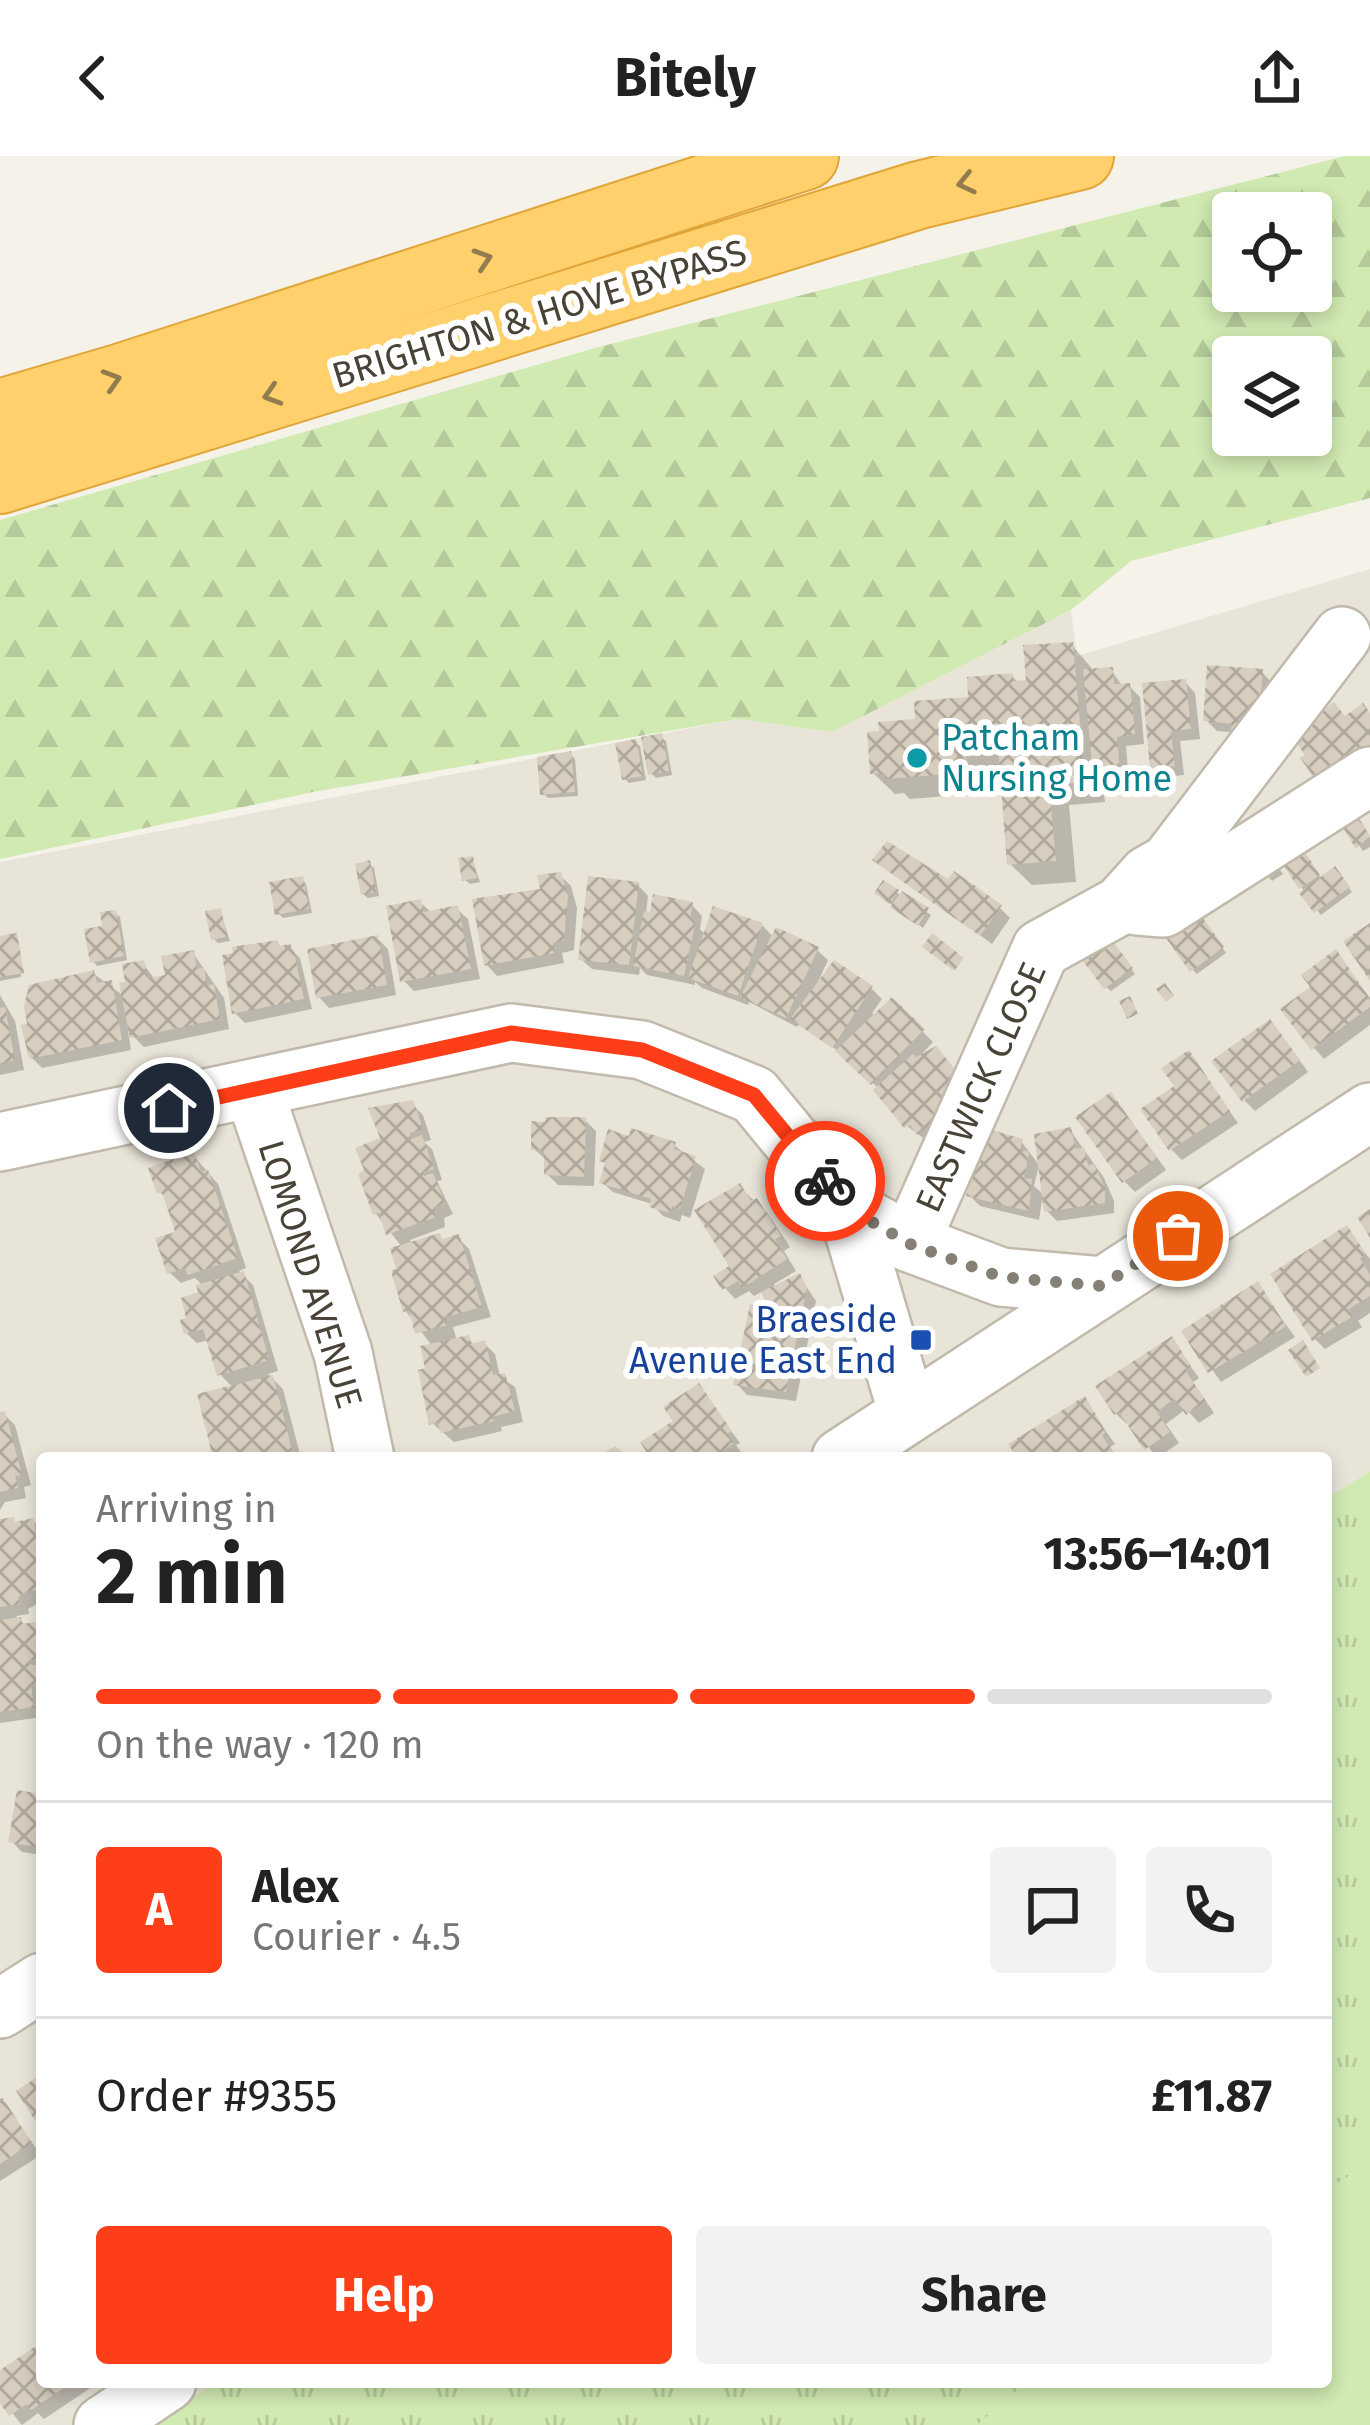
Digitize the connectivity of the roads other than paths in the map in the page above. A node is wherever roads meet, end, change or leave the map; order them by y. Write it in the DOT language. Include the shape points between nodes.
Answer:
graph roads {
  1 [pos="805,156"];
  2 [pos="1080,156"];
  3 [pos="0,413"];
  4 [pos="0,480"];
  5 [pos="1342,636"];
  6 [pos="1370,776"];
  7 [pos="1121,905"];
  8 [pos="254,1091"];
  9 [pos="1370,1112"];
  10 [pos="0,1142"];
  11 [pos="848,1208"];
  12 [pos="910,1244"];
  13 [pos="1102,1286"];
  14 [pos="908,1414"];
  15 [pos="364,1452"];
  16 [pos="850,1452"];
  17 [pos="158,2388"];
  18 [pos="103,2425"];
  3 -- 1 [label="highway, BRIGHTON & HOVE BYPASS, one-way"];
  2 -- 4 [label="highway, BRIGHTON & HOVE BYPASS, one-way" via="919,194"];
  5 -- 7 [label="street" via="1169,863"];
  6 -- 7 [label="street" via="1163,908"];
  7 -- 12 [label="street, EASTWICK CLOSE" via="1041,949"];
  8 -- 10 [label="street"];
  8 -- 11 [label="street" via="511,1033 642,1050 754,1095"];
  8 -- 15 [label="street, LOMOND AVENUE" via="343,1353"];
  9 -- 13 [label="street"];
  11 -- 12 [label="street"];
  11 -- 14 [label="street"];
  12 -- 13 [label="street" via="1001,1277"];
  13 -- 14 [label="street"];
  14 -- 16 [label="street"];
  17 -- 18 [label="street"];
}
